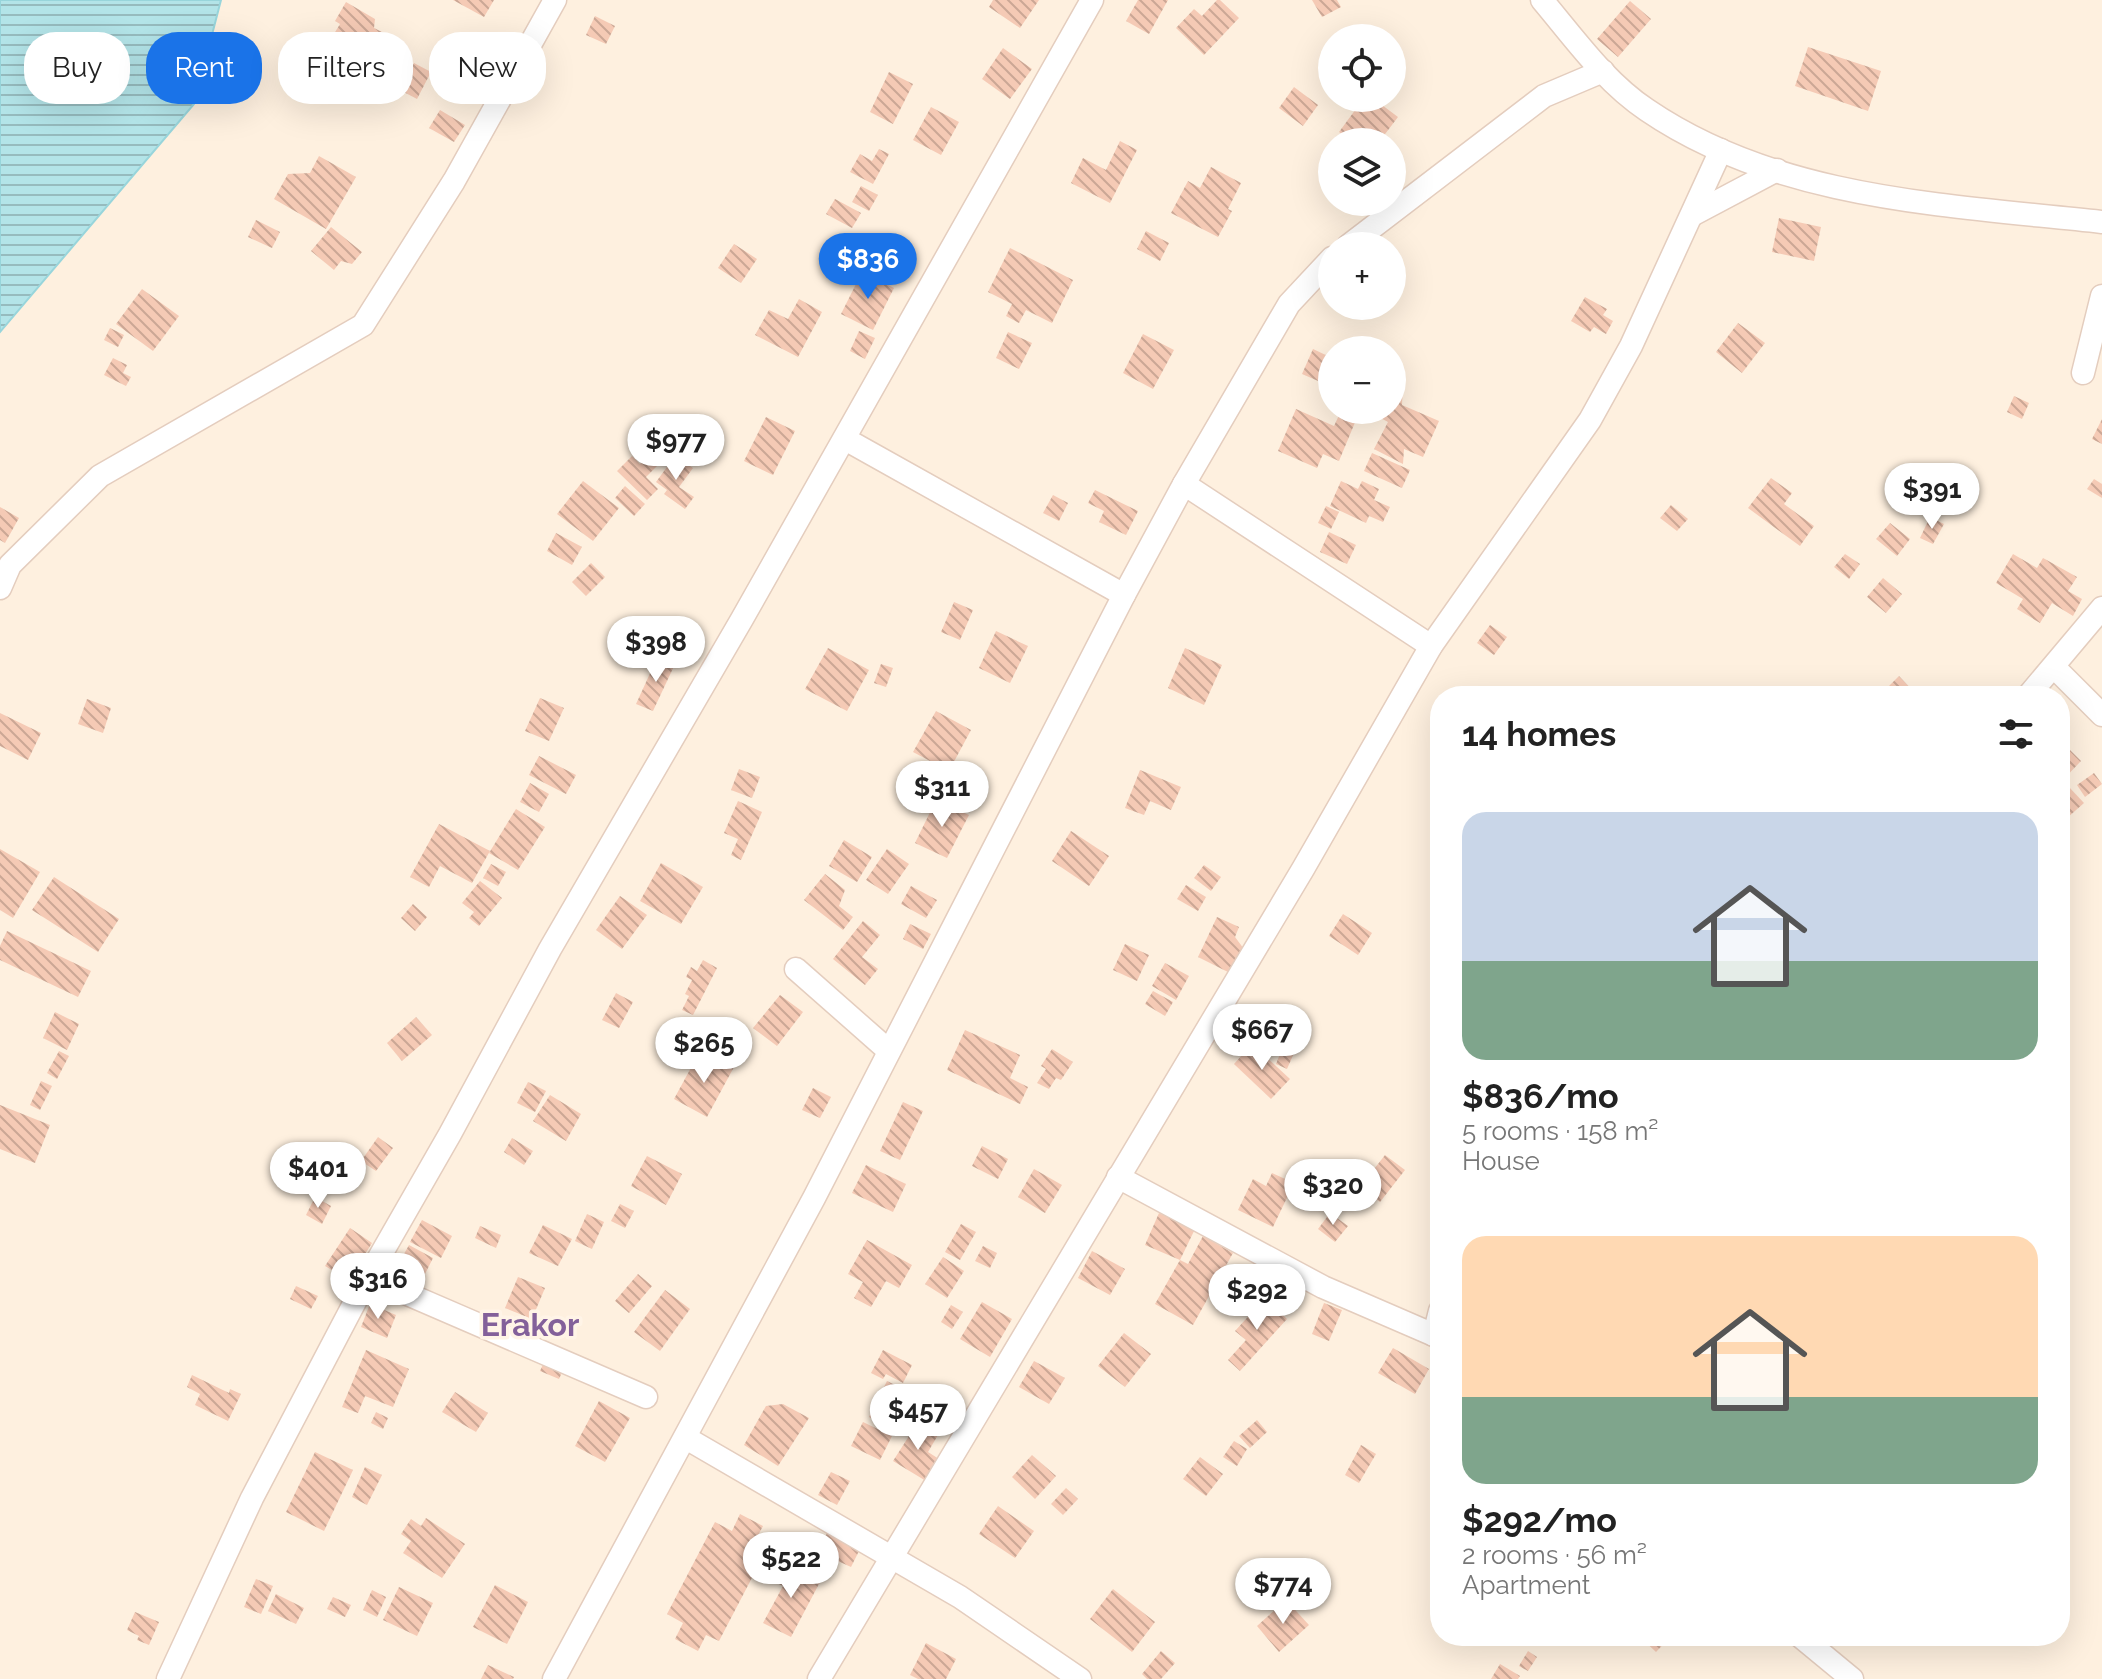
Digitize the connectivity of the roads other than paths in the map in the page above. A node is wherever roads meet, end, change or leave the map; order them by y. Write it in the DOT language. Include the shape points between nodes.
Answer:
graph roads {
  1 [pos="555,0"];
  2 [pos="1092,0"];
  3 [pos="1542,0"];
  4 [pos="1603,71"];
  5 [pos="1721,150"];
  6 [pos="1777,170"];
  7 [pos="1692,215"];
  8 [pos="2102,222"];
  9 [pos="1366,232"];
  10 [pos="1318,273"];
  11 [pos="2102,296"];
  12 [pos="2083,373"];
  13 [pos="845,439"];
  14 [pos="1184,484"];
  15 [pos="0,588"];
  16 [pos="1124,595"];
  17 [pos="2102,608"];
  18 [pos="1431,646"];
  19 [pos="2054,667"];
  20 [pos="2037,686"];
  21 [pos="2102,715"];
  22 [pos="796,969"];
  23 [pos="889,1051"];
  24 [pos="1118,1177"];
  25 [pos="368,1277"];
  26 [pos="1430,1332"];
  27 [pos="646,1397"];
  28 [pos="686,1438"];
  29 [pos="892,1559"];
  30 [pos="1812,1646"];
  31 [pos="168,1679"];
  32 [pos="554,1679"];
  33 [pos="819,1679"];
  34 [pos="1080,1679"];
  35 [pos="1852,1679"];
  1 -- 15 [label="street" via="454,181 363,325 100,476 10,565"];
  2 -- 13 [label="street"];
  3 -- 4 [label="street"];
  4 -- 5 [label="street" via="1646,109"];
  4 -- 9 [label="street" via="1544,96"];
  5 -- 6 [label="street"];
  5 -- 7 [label="street"];
  6 -- 7 [label="street"];
  6 -- 8 [label="street" via="1822,185 1898,198"];
  7 -- 18 [label="street" via="1590,420"];
  10 -- 14 [label="street" via="1289,304"];
  11 -- 12 [label="street"];
  13 -- 16 [label="street"];
  13 -- 25 [label="street" via="550,949"];
  14 -- 16 [label="street"];
  14 -- 18 [label="street"];
  16 -- 23 [label="street"];
  17 -- 19 [label="street"];
  18 -- 24 [label="street"];
  19 -- 20 [label="street"];
  19 -- 21 [label="street"];
  22 -- 23 [label="street"];
  23 -- 28 [label="street"];
  24 -- 26 [label="street" via="1323,1287"];
  24 -- 29 [label="street"];
  25 -- 27 [label="street"];
  25 -- 31 [label="street" via="252,1498"];
  28 -- 29 [label="street"];
  28 -- 32 [label="street"];
  29 -- 33 [label="street"];
  29 -- 34 [label="street" via="960,1597"];
  30 -- 35 [label="street"];
}
